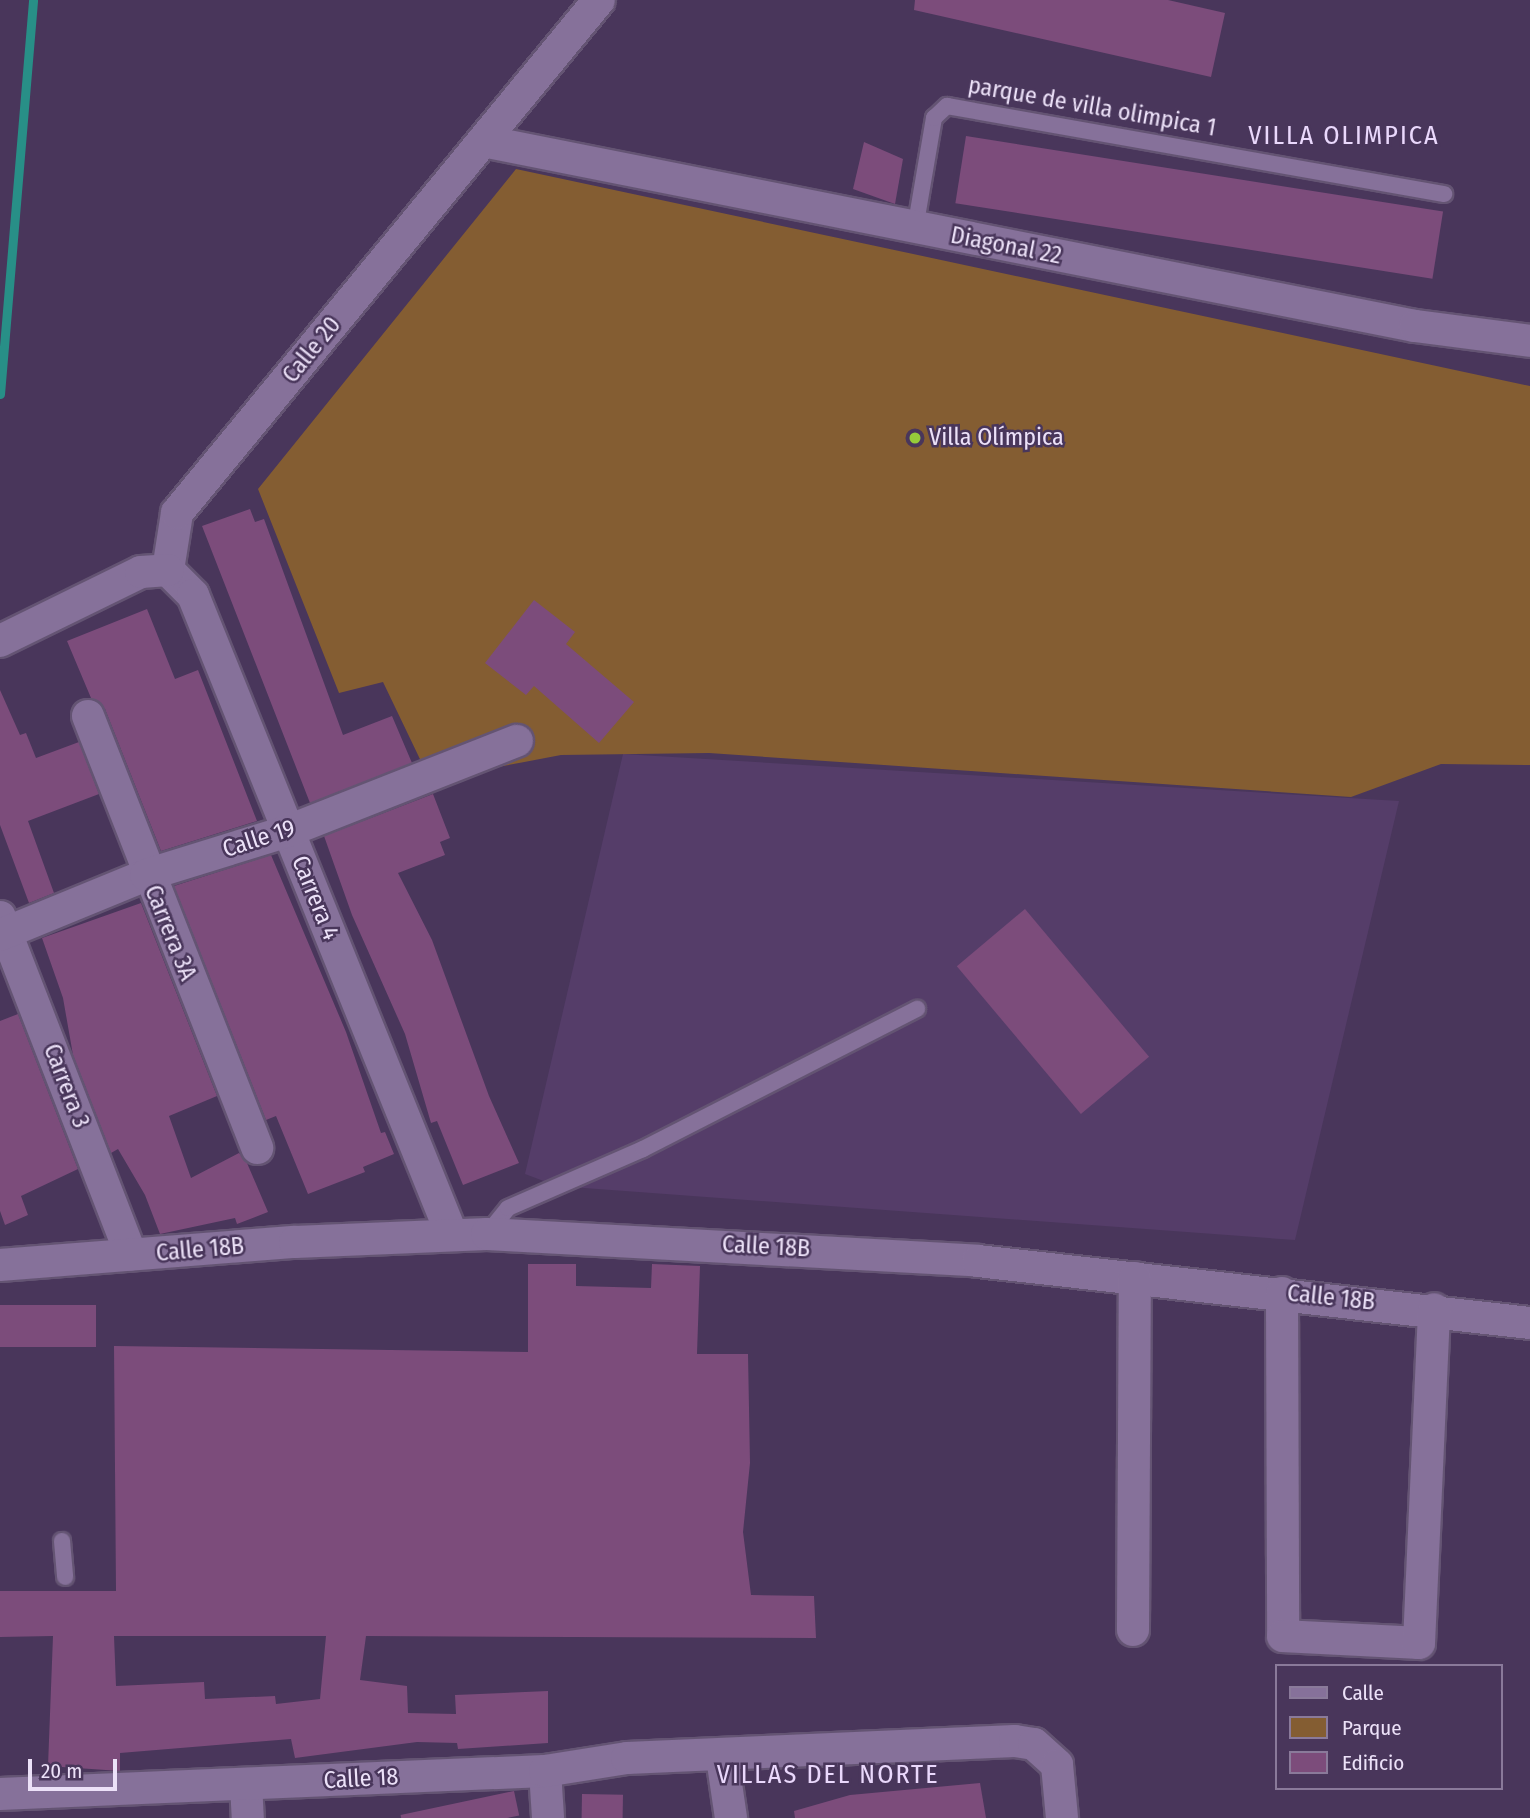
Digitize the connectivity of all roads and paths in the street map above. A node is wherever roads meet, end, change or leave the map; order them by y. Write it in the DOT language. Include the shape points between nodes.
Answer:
graph roads {
  1 [pos="600,0"];
  2 [pos="483,141"];
  3 [pos="1444,194"];
  4 [pos="915,229"];
  5 [pos="1530,341"];
  6 [pos="168,570"];
  7 [pos="0,640"];
  8 [pos="88,716"];
  9 [pos="517,741"];
  10 [pos="289,831"];
  11 [pos="146,875"];
  12 [pos="2,928"];
  13 [pos="917,1009"];
  14 [pos="257,1148"];
  15 [pos="451,1233"];
  16 [pos="487,1234"];
  17 [pos="131,1255"];
  18 [pos="0,1265"];
  19 [pos="1135,1278"];
  20 [pos="1282,1293"];
  21 [pos="1434,1310"];
  22 [pos="1530,1323"];
  23 [pos="62,1541"];
  24 [pos="65,1577"];
  25 [pos="1133,1630"];
  26 [pos="722,1757"];
  27 [pos="545,1771"];
  28 [pos="246,1784"];
  29 [pos="0,1794"];
  30 [pos="248,1818"];
  31 [pos="548,1818"];
  32 [pos="731,1818"];
  33 [pos="1062,1818"];
  1 -- 2 [label="street, Calle 20"];
  2 -- 4 [label="street, Diagonal 22"];
  2 -- 6 [label="street, Calle 20" via="177,513"];
  3 -- 4 [label="lane, parque de villa olimpica 1" via="947,106 933,118"];
  4 -- 5 [label="street, Diagonal 22" via="1415,326"];
  6 -- 7 [label="street" via="141,572"];
  6 -- 10 [label="street, Carrera 4" via="193,596"];
  8 -- 11 [label="street, Carrera 3A"];
  9 -- 10 [label="street, Calle 19"];
  10 -- 11 [label="street, Calle 19"];
  10 -- 15 [label="street, Carrera 4"];
  11 -- 12 [label="street, Calle 19"];
  11 -- 14 [label="street, Carrera 3A"];
  12 -- 17 [label="street, Carrera 3"];
  13 -- 16 [label="lane" via="643,1149 508,1208"];
  15 -- 16 [label="street, Calle 18B"];
  15 -- 17 [label="street, Calle 18B"];
  16 -- 19 [label="street, Calle 18B" via="789,1259"];
  17 -- 18 [label="street, Calle 18B"];
  19 -- 20 [label="street, Calle 18B"];
  19 -- 25 [label="street"];
  20 -- 21 [label="street, Calle 18B"];
  20 -- 21 [label="street" via="1283,1636 1419,1643"];
  21 -- 22 [label="street, Calle 18B"];
  23 -- 24 [label="lane"];
  26 -- 27 [label="street, Calle 18" via="627,1758"];
  26 -- 32 [label="street"];
  26 -- 33 [label="street, Calle 18" via="1034,1744 1057,1765"];
  27 -- 28 [label="street, Calle 18"];
  27 -- 31 [label="street"];
  28 -- 29 [label="street, Calle 18"];
  28 -- 30 [label="street"];
}
